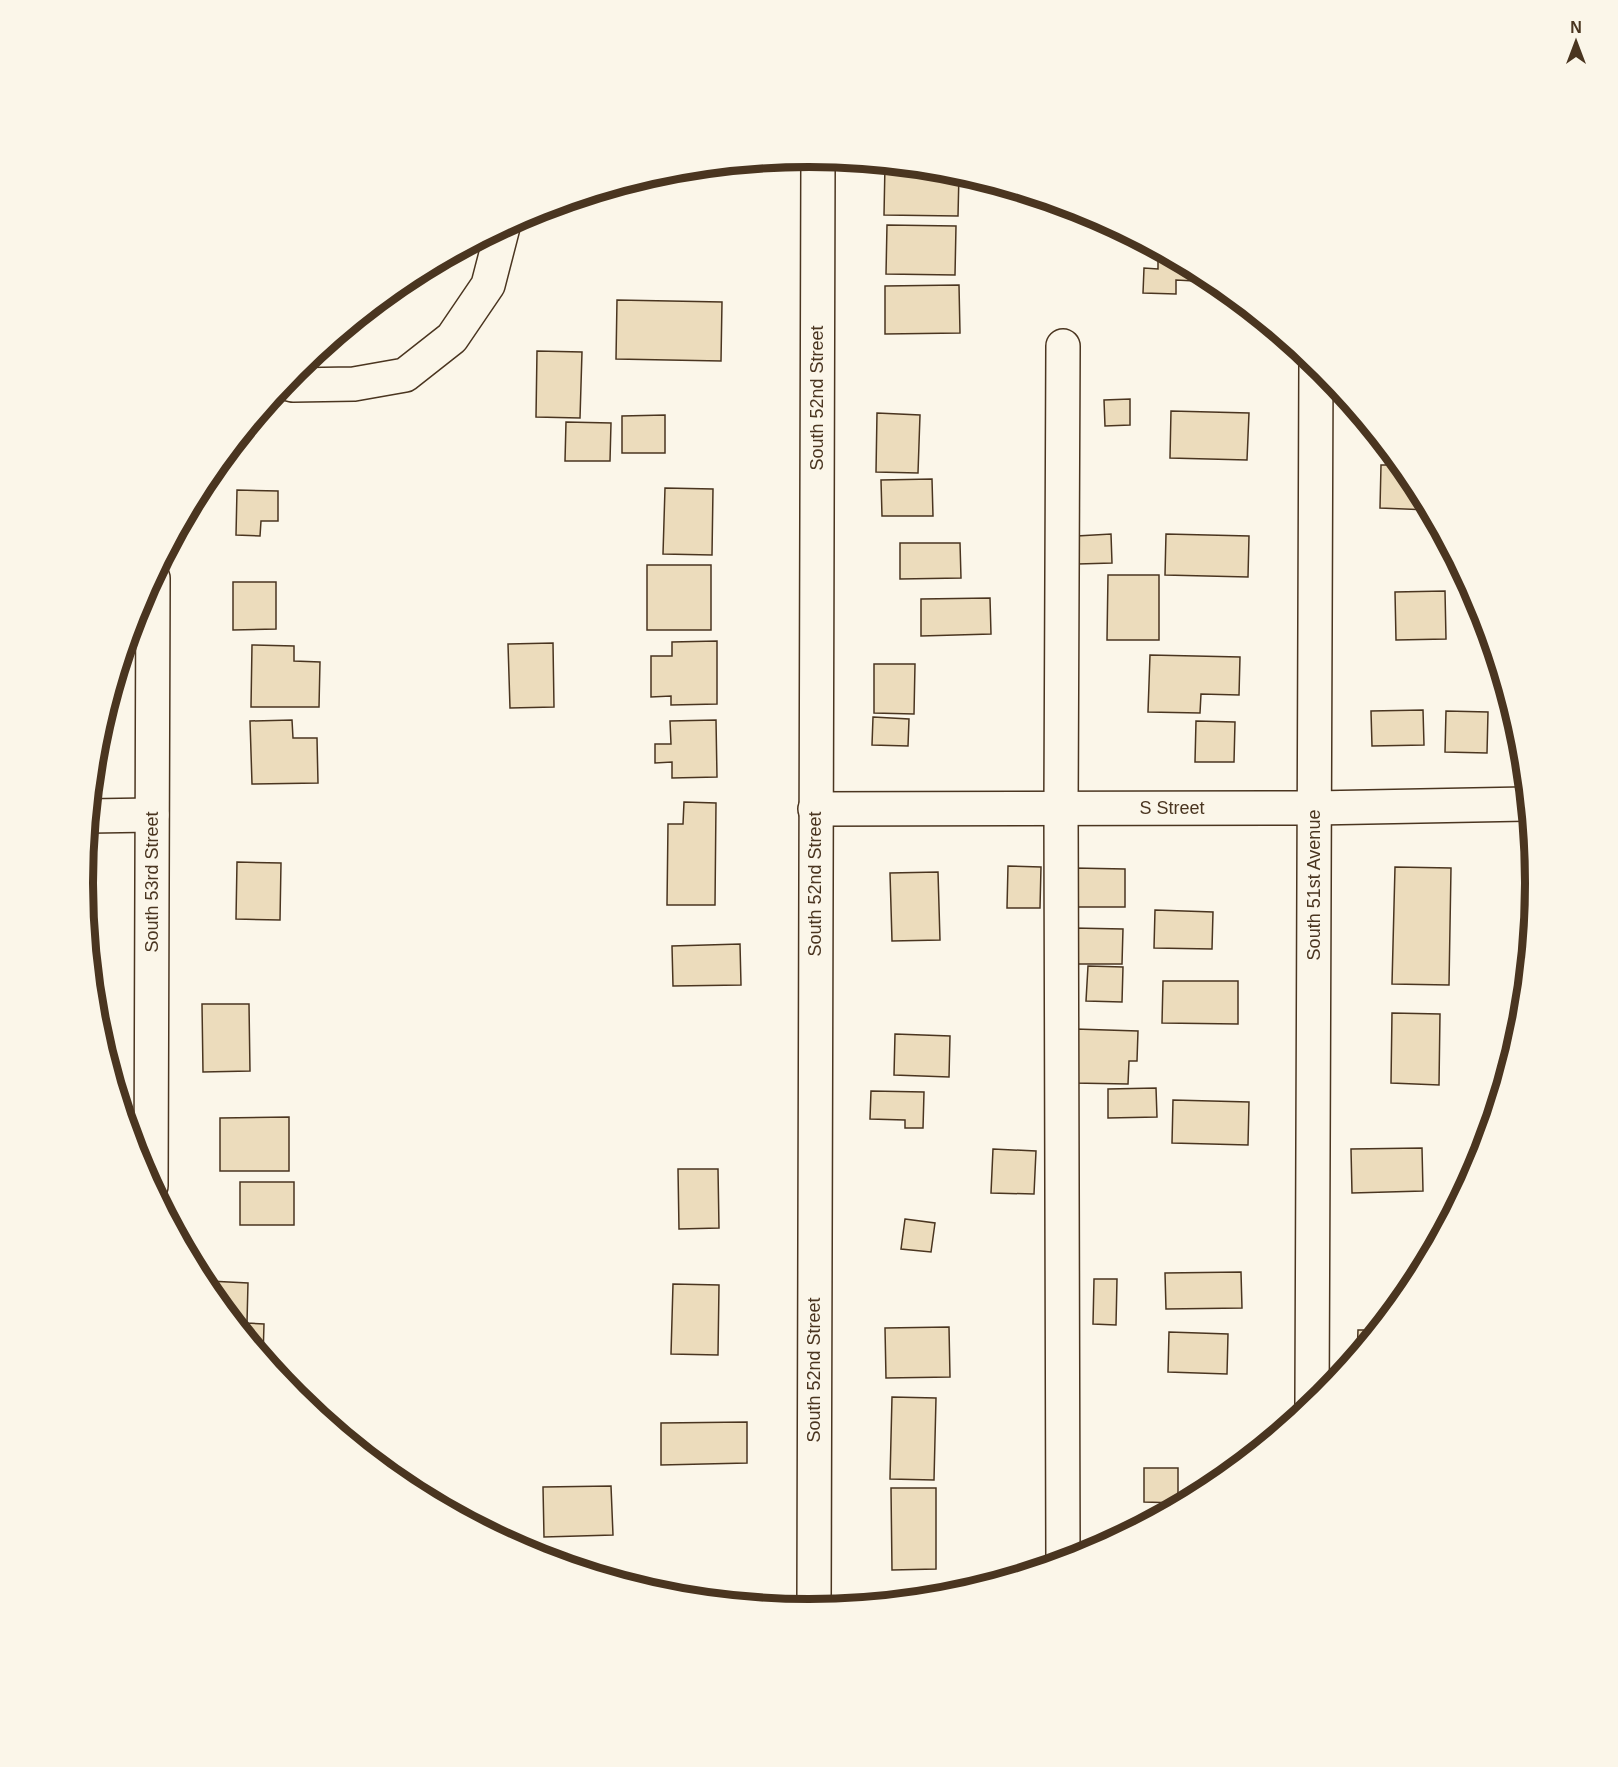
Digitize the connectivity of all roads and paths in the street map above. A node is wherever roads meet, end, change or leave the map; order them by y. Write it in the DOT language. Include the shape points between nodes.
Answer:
graph roads {
  1 [pos="818,167"];
  2 [pos="501,237"];
  3 [pos="1063,346"];
  4 [pos="1316,378"];
  5 [pos="296,385"];
  6 [pos="153,598"];
  7 [pos="1520,804"];
  8 [pos="1061,808"];
  9 [pos="1315,808"];
  10 [pos="815,809"];
  11 [pos="152,815"];
  12 [pos="97,816"];
  13 [pos="151,1165"];
  14 [pos="1312,1393"];
  15 [pos="1063,1553"];
  16 [pos="814,1600"];
  1 -- 10 [label="street, South 52nd Street"];
  2 -- 5 [label="street" via="488,285 452,338 405,375 354,384"];
  3 -- 8 [label="street"];
  4 -- 9 [label="street, South 51st Avenue"];
  6 -- 11 [label="street, South 53rd Street"];
  7 -- 9 [label="street, S Street"];
  8 -- 9 [label="street, S Street"];
  8 -- 10 [label="street, S Street"];
  8 -- 15 [label="street"];
  9 -- 14 [label="street, South 51st Avenue"];
  10 -- 16 [label="street, South 52nd Street"];
  11 -- 12 [label="street"];
  11 -- 13 [label="street, South 53rd Street"];
}
